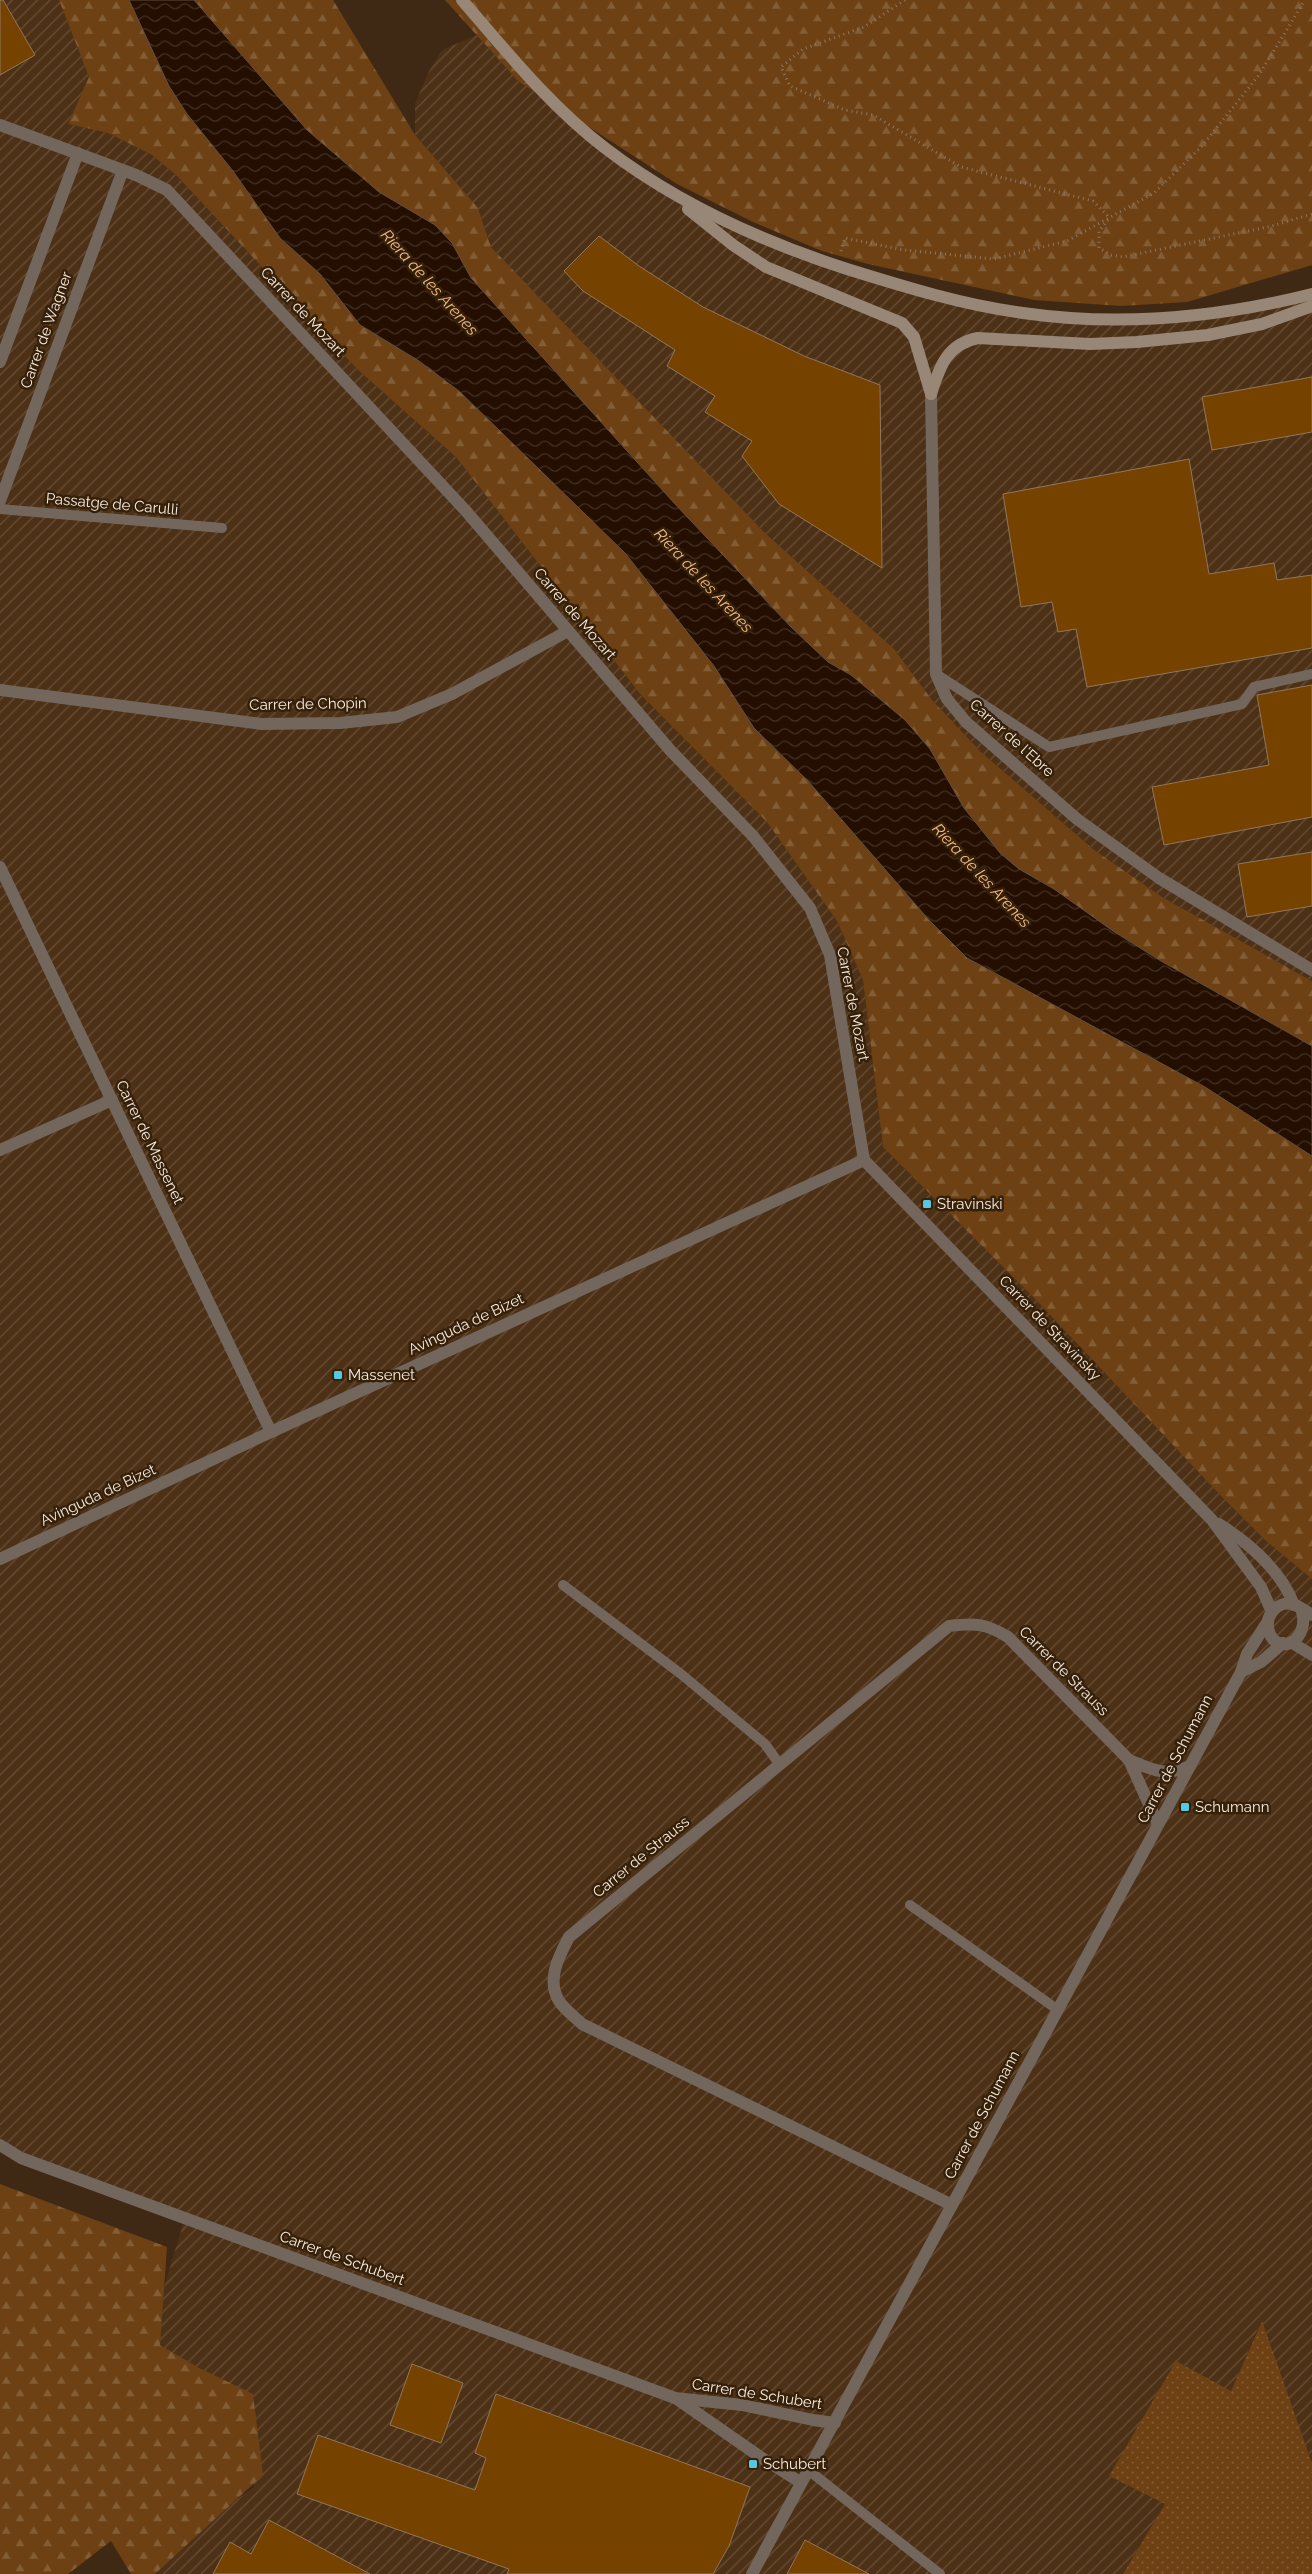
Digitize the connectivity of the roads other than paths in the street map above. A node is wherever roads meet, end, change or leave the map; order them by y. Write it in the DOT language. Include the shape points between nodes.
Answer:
graph roads {
  1 [pos="462,0"];
  2 [pos="0,124"];
  3 [pos="78,153"];
  4 [pos="123,170"];
  5 [pos="667,191"];
  6 [pos="1312,294"];
  7 [pos="1312,306"];
  8 [pos="0,362"];
  9 [pos="931,394"];
  10 [pos="0,501"];
  11 [pos="0,509"];
  12 [pos="222,528"];
  13 [pos="568,631"];
  14 [pos="936,674"];
  15 [pos="1312,674"];
  16 [pos="0,690"];
  17 [pos="0,867"];
  18 [pos="1312,970"];
  19 [pos="112,1100"];
  20 [pos="0,1150"];
  21 [pos="864,1160"];
  22 [pos="271,1432"];
  23 [pos="1212,1520"];
  24 [pos="0,1559"];
  25 [pos="563,1585"];
  26 [pos="1297,1606"];
  27 [pos="1270,1616"];
  28 [pos="1312,1616"];
  29 [pos="1288,1644"];
  30 [pos="1312,1655"];
  31 [pos="1241,1672"];
  32 [pos="1129,1760"];
  33 [pos="780,1765"];
  34 [pos="1190,1766"];
  35 [pos="1158,1824"];
  36 [pos="910,1905"];
  37 [pos="1058,2010"];
  38 [pos="0,2144"];
  39 [pos="952,2205"];
  40 [pos="675,2398"];
  41 [pos="835,2423"];
  42 [pos="807,2469"];
  43 [pos="800,2482"];
  44 [pos="752,2574"];
  45 [pos="940,2574"];
  1 -- 5 [label="main road" via="579,126 603,147"];
  2 -- 3 [label="street, Carrer de Mozart"];
  3 -- 4 [label="street, Carrer de Mozart"];
  3 -- 8 [label="street, Carrer de Wagner"];
  4 -- 10 [label="street, Carrer de Wagner"];
  4 -- 13 [label="street, Carrer de Mozart" via="167,190 466,511"];
  5 -- 6 [label="main road" via="714,217 782,247 921,291 1024,314 1155,319 1211,315"];
  5 -- 9 [label="main road" via="732,245 766,267 902,323 914,337"];
  7 -- 9 [label="main road" via="1262,324 1154,340 1090,344 978,338 964,341 946,359"];
  9 -- 14 [label="street, Carrer de l'Ebre"];
  11 -- 12 [label="lane, Passatge de Carulli"];
  13 -- 16 [label="street, Carrer de Chopin" via="452,694 397,717 340,723 262,724"];
  13 -- 21 [label="street, Carrer de Mozart" via="670,750 754,836 810,908 830,955"];
  14 -- 15 [label="lane" via="1049,747 1242,704 1254,687"];
  14 -- 18 [label="street, Carrer de l'Ebre" via="947,699 966,722 1077,819 1159,878"];
  17 -- 19 [label="street, Carrer de Massenet"];
  19 -- 20 [label="street"];
  19 -- 22 [label="street, Carrer de Massenet"];
  21 -- 22 [label="street, Avinguda de Bizet"];
  21 -- 23 [label="street, Carrer de Stravinsky"];
  22 -- 24 [label="street, Avinguda de Bizet"];
  23 -- 26 [label="street, Carrer de Stravinsky" via="1241,1538 1274,1570 1287,1585"];
  23 -- 27 [label="street, Carrer de Stravinsky" via="1260,1587"];
  25 -- 33 [label="lane" via="681,1674 766,1744"];
  26 -- 27 [label="street" via="1281,1605"];
  26 -- 28 [label="street"];
  26 -- 29 [label="street" via="1308,1623 1306,1633"];
  27 -- 29 [label="street" via="1272,1636"];
  27 -- 31 [label="street, Carrer de Schumann" via="1247,1654"];
  29 -- 30 [label="street"];
  29 -- 31 [label="street"];
  31 -- 34 [label="street, Carrer de Schumann"];
  32 -- 33 [label="street, Carrer de Strauss" via="1008,1637 974,1623 949,1626"];
  32 -- 34 [label="street, Carrer de Strauss" via="1152,1770 1173,1773"];
  32 -- 35 [label="street, Carrer de Strauss"];
  33 -- 39 [label="street, Carrer de Strauss" via="569,1937 552,1982 559,2001 582,2024"];
  34 -- 35 [label="street, Carrer de Schumann"];
  35 -- 37 [label="street, Carrer de Schumann"];
  36 -- 37 [label="lane"];
  37 -- 39 [label="street, Carrer de Schumann"];
  38 -- 40 [label="street, Carrer de Schubert" via="21,2158"];
  39 -- 41 [label="street, Carrer de Schumann"];
  40 -- 41 [label="street, Carrer de Schubert" via="742,2405"];
  40 -- 43 [label="street, Carrer de Schubert"];
  41 -- 42 [label="street, Carrer de Schumann"];
  42 -- 43 [label="street, Carrer de Schumann"];
  42 -- 45 [label="lane"];
  43 -- 44 [label="street, Carrer de Schumann"];
}
